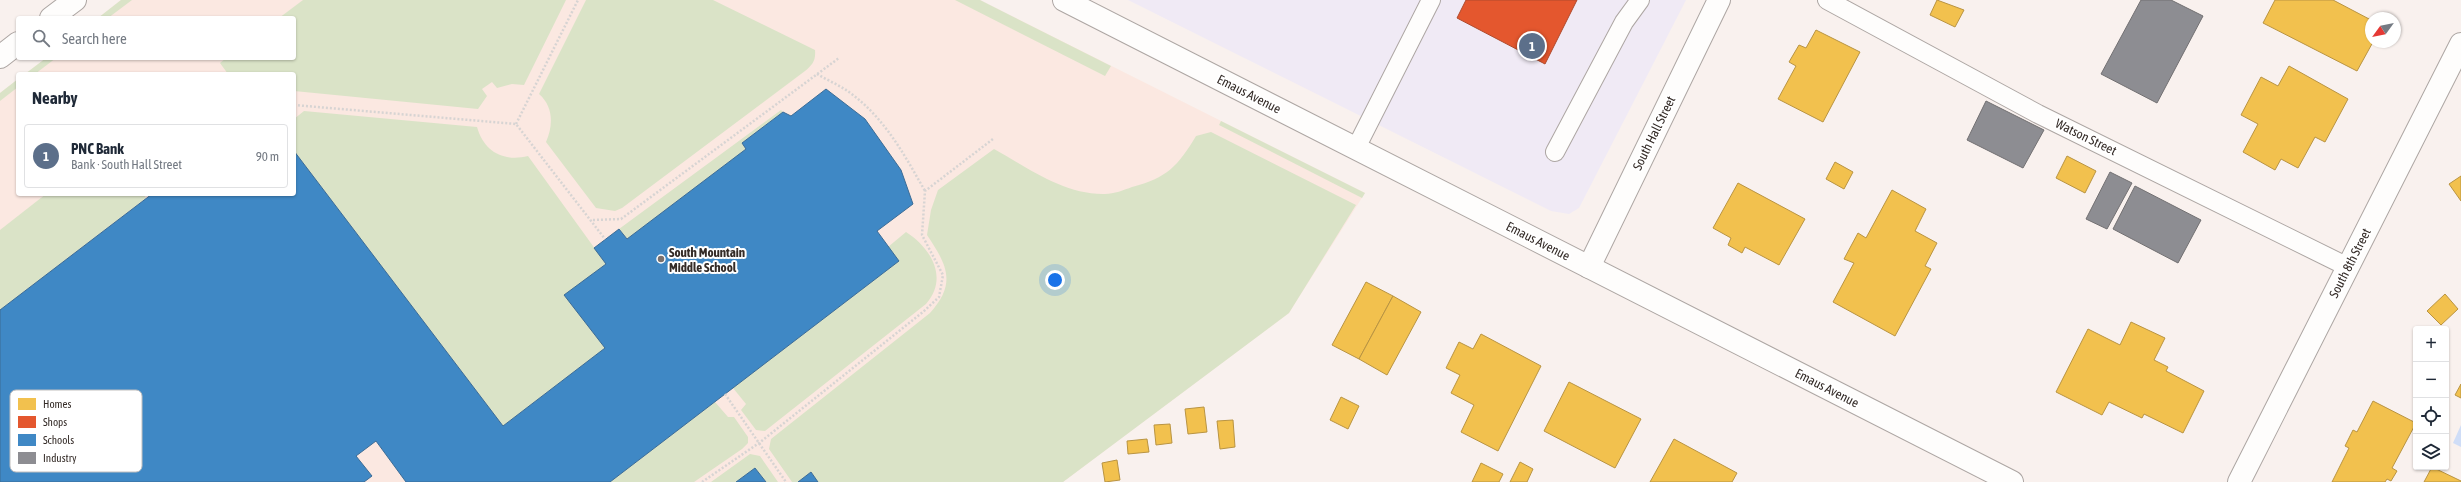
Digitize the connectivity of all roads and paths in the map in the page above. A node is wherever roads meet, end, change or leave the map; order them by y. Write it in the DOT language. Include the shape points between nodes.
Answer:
graph roads {
  1 [pos="75,0"];
  2 [pos="578,0"];
  3 [pos="1064,0"];
  4 [pos="1431,0"];
  5 [pos="1625,0"];
  6 [pos="1636,0"];
  7 [pos="1640,0"];
  8 [pos="1719,0"];
  9 [pos="1827,0"];
  10 [pos="54,16"];
  11 [pos="1624,22"];
  12 [pos="2461,44"];
  13 [pos="16,45"];
  14 [pos="0,57"];
  15 [pos="839,58"];
  16 [pos="817,74"];
  17 [pos="296,104"];
  18 [pos="516,124"];
  19 [pos="993,139"];
  20 [pos="1356,148"];
  21 [pos="1555,152"];
  22 [pos="925,191"];
  23 [pos="592,220"];
  24 [pos="605,239"];
  25 [pos="1589,267"];
  26 [pos="2348,267"];
  27 [pos="725,394"];
  28 [pos="759,443"];
  29 [pos="702,482"];
  30 [pos="786,482"];
  31 [pos="2012,482"];
  32 [pos="2239,482"];
  1 -- 10 [label="main road"];
  2 -- 18 [label="path"];
  3 -- 20 [label="main road, Emaus Avenue"];
  4 -- 20 [label="lane"];
  5 -- 11 [label="lane"];
  6 -- 11 [label="lane"];
  7 -- 11 [label="lane"];
  8 -- 25 [label="main road, South Hall Street"];
  9 -- 26 [label="lane, Watson Street" via="2038,114"];
  11 -- 21 [label="lane"];
  12 -- 26 [label="main road, South 8th Street"];
  13 -- 14 [label="main road"];
  15 -- 16 [label="path"];
  16 -- 22 [label="path" via="849,92 874,113 893,136"];
  16 -- 23 [label="path" via="622,219"];
  17 -- 18 [label="path"];
  18 -- 23 [label="path"];
  19 -- 22 [label="path"];
  20 -- 25 [label="main road, Emaus Avenue"];
  22 -- 28 [label="path" via="922,235 943,275 939,297"];
  23 -- 24 [label="path"];
  25 -- 31 [label="main road, Emaus Avenue"];
  26 -- 32 [label="main road, South 8th Street"];
  27 -- 28 [label="path"];
  28 -- 29 [label="path"];
  28 -- 30 [label="path"];
}
